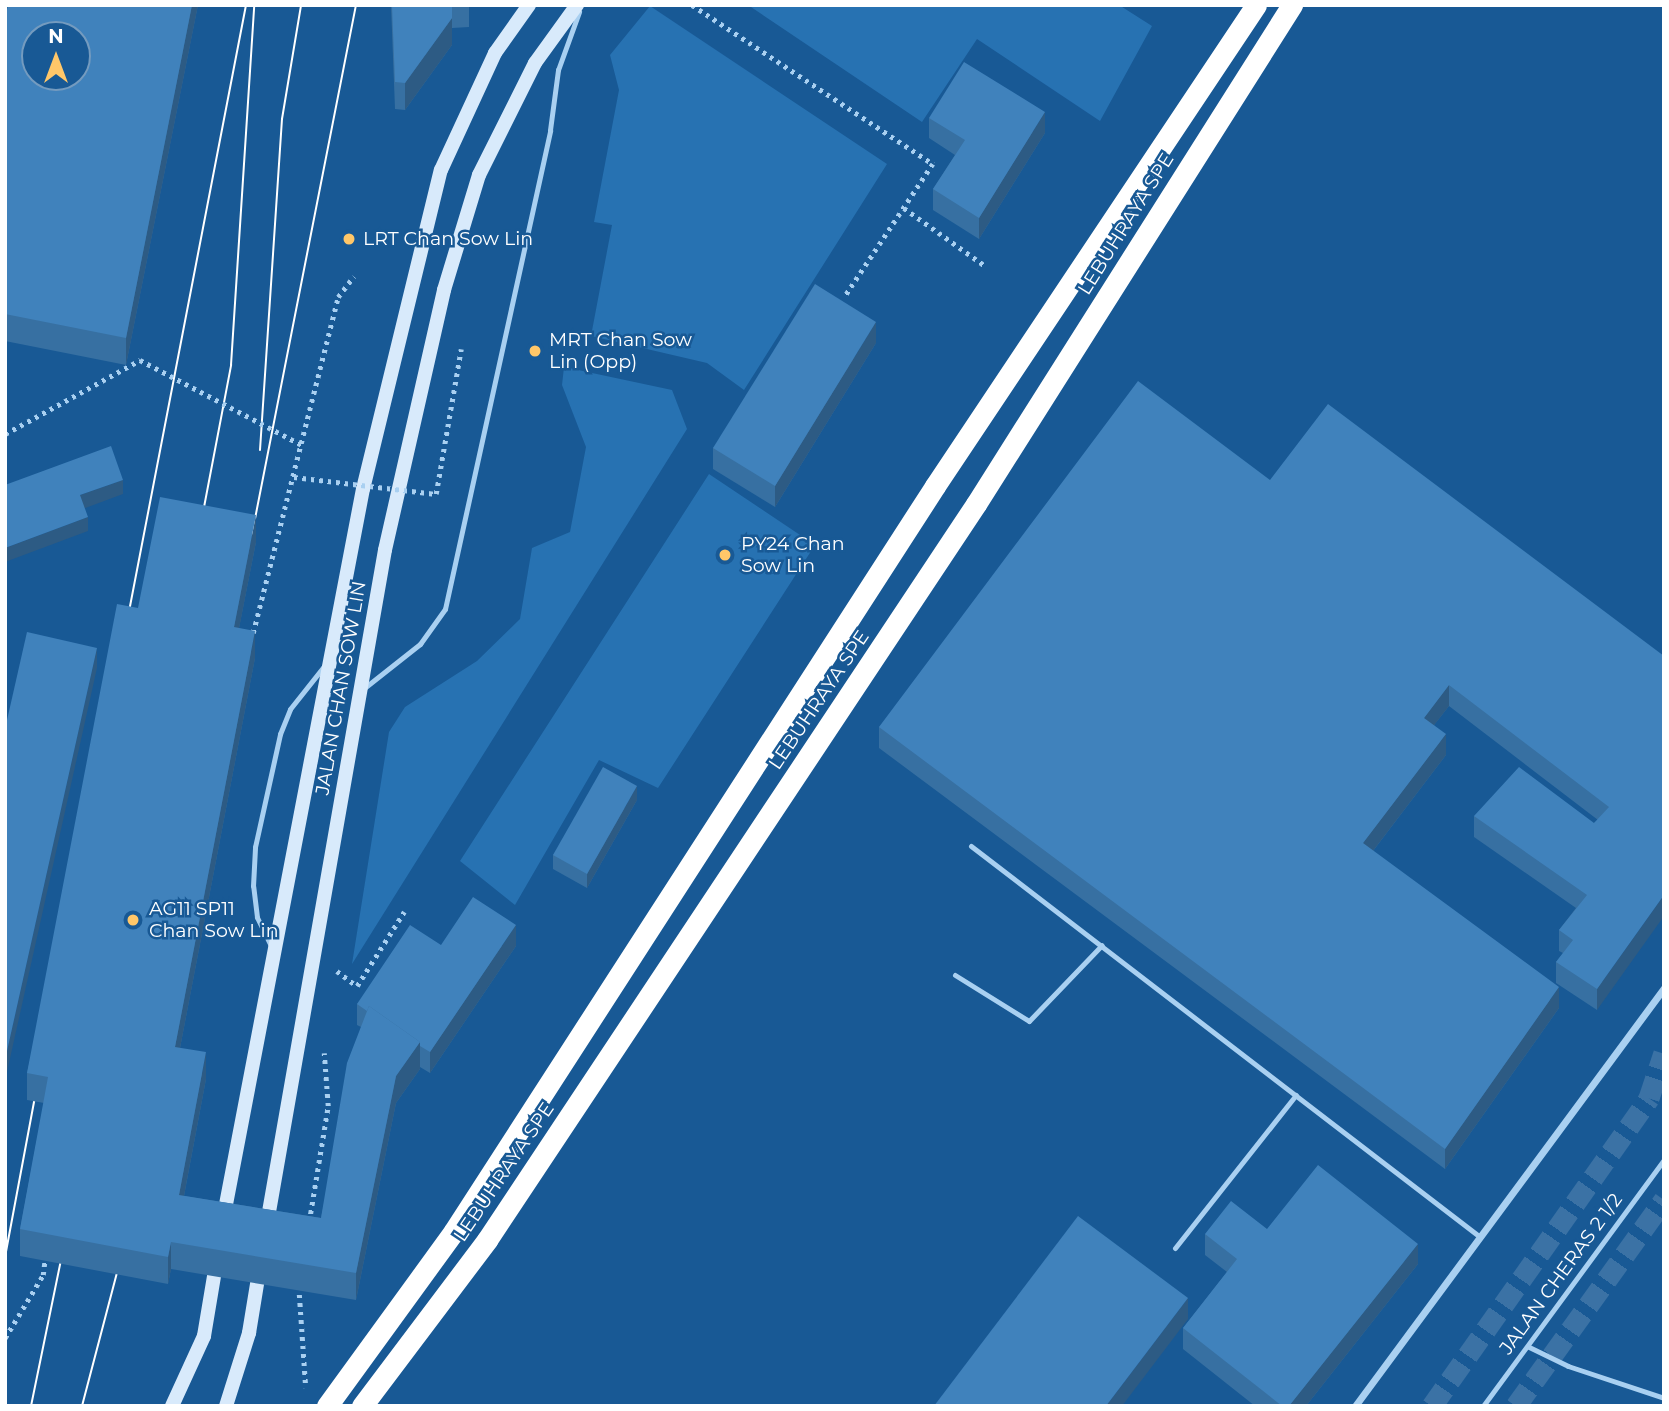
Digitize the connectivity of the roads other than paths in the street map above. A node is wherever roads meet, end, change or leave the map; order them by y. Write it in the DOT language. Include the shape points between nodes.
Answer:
graph roads {
  1 [pos="528,5"];
  2 [pos="579,5"];
  3 [pos="1256,5"];
  4 [pos="1292,5"];
  5 [pos="330,660"];
  6 [pos="360,692"];
  7 [pos="971,846"];
  8 [pos="1102,945"];
  9 [pos="274,952"];
  10 [pos="955,975"];
  11 [pos="1664,988"];
  12 [pos="1296,1095"];
  13 [pos="1664,1160"];
  14 [pos="1480,1237"];
  15 [pos="1175,1248"];
  16 [pos="1528,1347"];
  17 [pos="1664,1398"];
  18 [pos="172,1406"];
  19 [pos="226,1406"];
  20 [pos="327,1406"];
  21 [pos="362,1406"];
  22 [pos="1355,1406"];
  23 [pos="1483,1406"];
  1 -- 5 [label="street, JALAN CHAN SOW LIN" via="495,53 441,170 363,489"];
  2 -- 6 [label="street, JALAN CHAN SOW LIN" via="535,63 479,175 444,289 386,550"];
  2 -- 6 [label="lane" via="558,70 550,130 445,609 420,644"];
  3 -- 20 [label="highway, LEBUHRAYA SPE" via="943,474 454,1231"];
  4 -- 21 [label="highway, LEBUHRAYA SPE" via="976,504 487,1240"];
  5 -- 9 [label="street, JALAN CHAN SOW LIN"];
  5 -- 9 [label="lane" via="290,709 280,734 255,847 257,918"];
  6 -- 19 [label="street, JALAN CHAN SOW LIN" via="249,1333"];
  7 -- 8 [label="lane"];
  8 -- 10 [label="lane" via="1029,1021"];
  8 -- 12 [label="lane"];
  9 -- 18 [label="street, JALAN CHAN SOW LIN" via="204,1336"];
  11 -- 14 [label="street"];
  12 -- 14 [label="lane"];
  12 -- 15 [label="lane"];
  13 -- 16 [label="lane, JALAN CHERAS 2 1/2"];
  14 -- 22 [label="street"];
  16 -- 17 [label="lane" via="1567,1366"];
  16 -- 23 [label="lane, JALAN CHERAS 2 1/2"];
}
